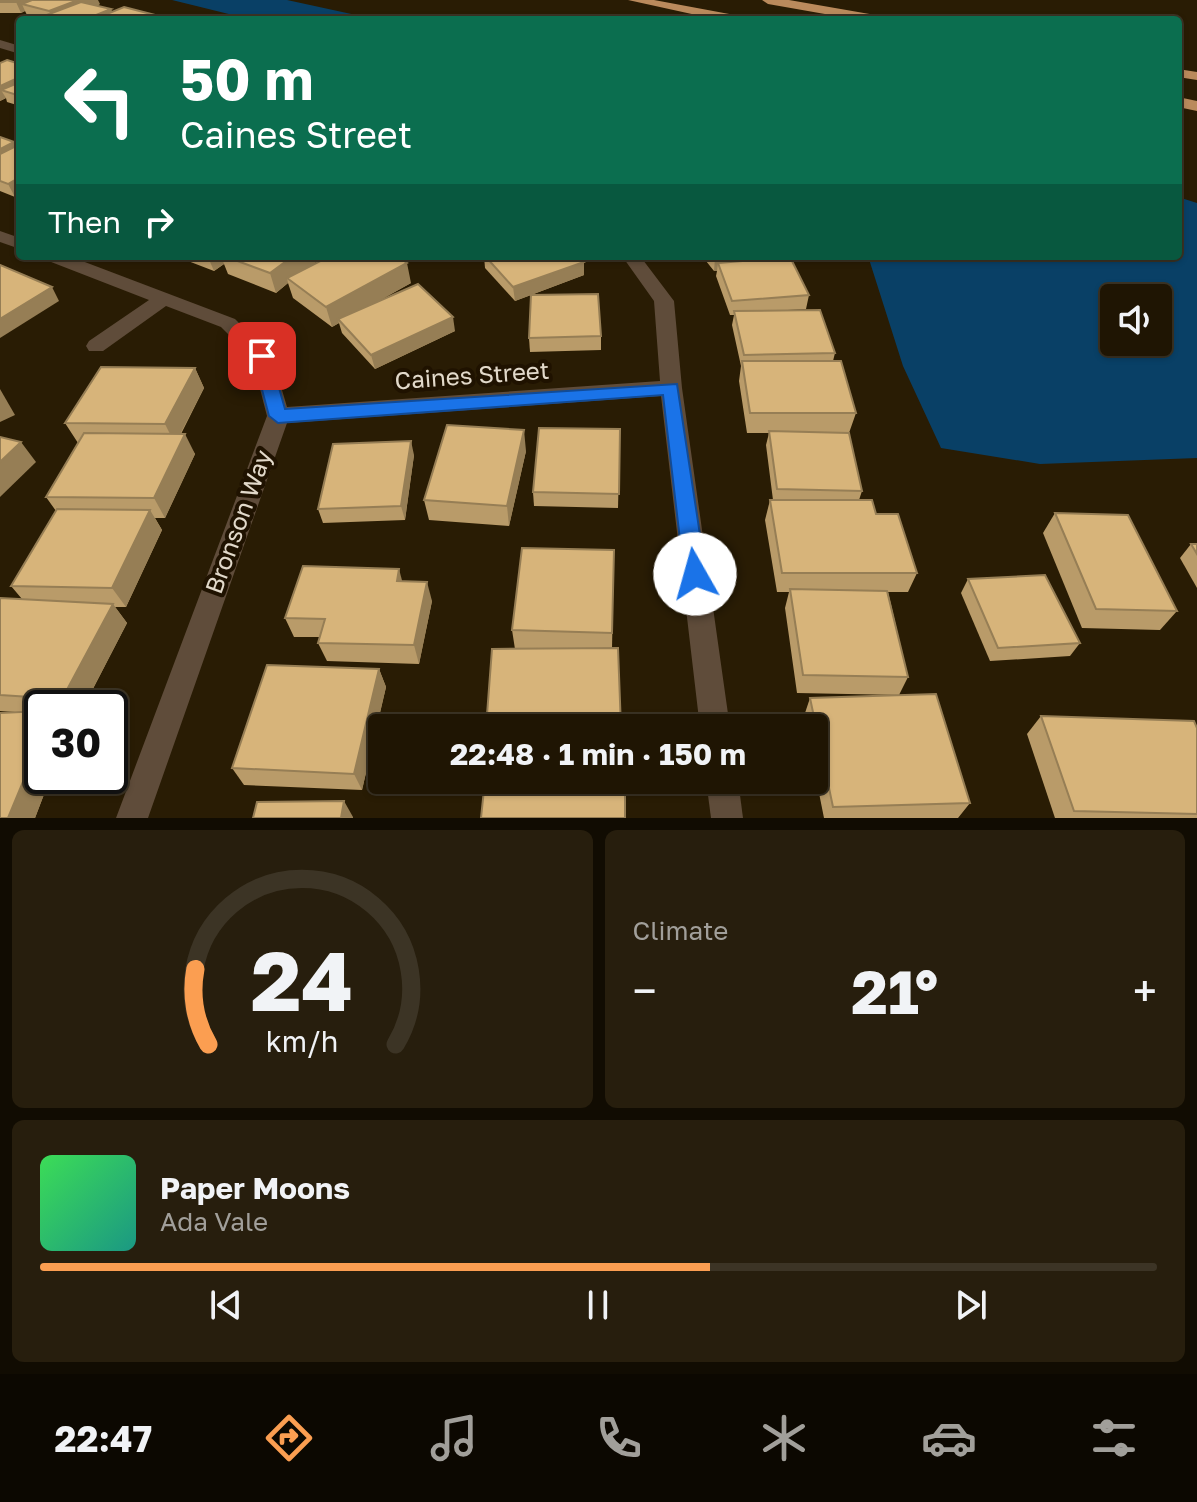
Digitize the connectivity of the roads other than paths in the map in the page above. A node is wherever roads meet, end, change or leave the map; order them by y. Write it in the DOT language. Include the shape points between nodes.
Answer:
graph roads {
  1 [pos="634,0"];
  2 [pos="768,0"];
  3 [pos="719,16"];
  4 [pos="858,16"];
  5 [pos="62,260"];
  6 [pos="634,260"];
  7 [pos="163,299"];
  8 [pos="96,346"];
  9 [pos="671,388"];
  10 [pos="278,416"];
  11 [pos="713,714"];
  12 [pos="724,794"];
  13 [pos="132,818"];
  14 [pos="727,818"];
  1 -- 3 [label="highway"];
  2 -- 4 [label="highway"];
  5 -- 7 [label="street"];
  6 -- 9 [label="street" via="664,301"];
  7 -- 8 [label="street"];
  7 -- 10 [label="street" via="228,323 262,356"];
  9 -- 10 [label="street, Caines Street"];
  9 -- 11 [label="street"];
  10 -- 13 [label="street, Bronson Way"];
  12 -- 14 [label="street"];
}
